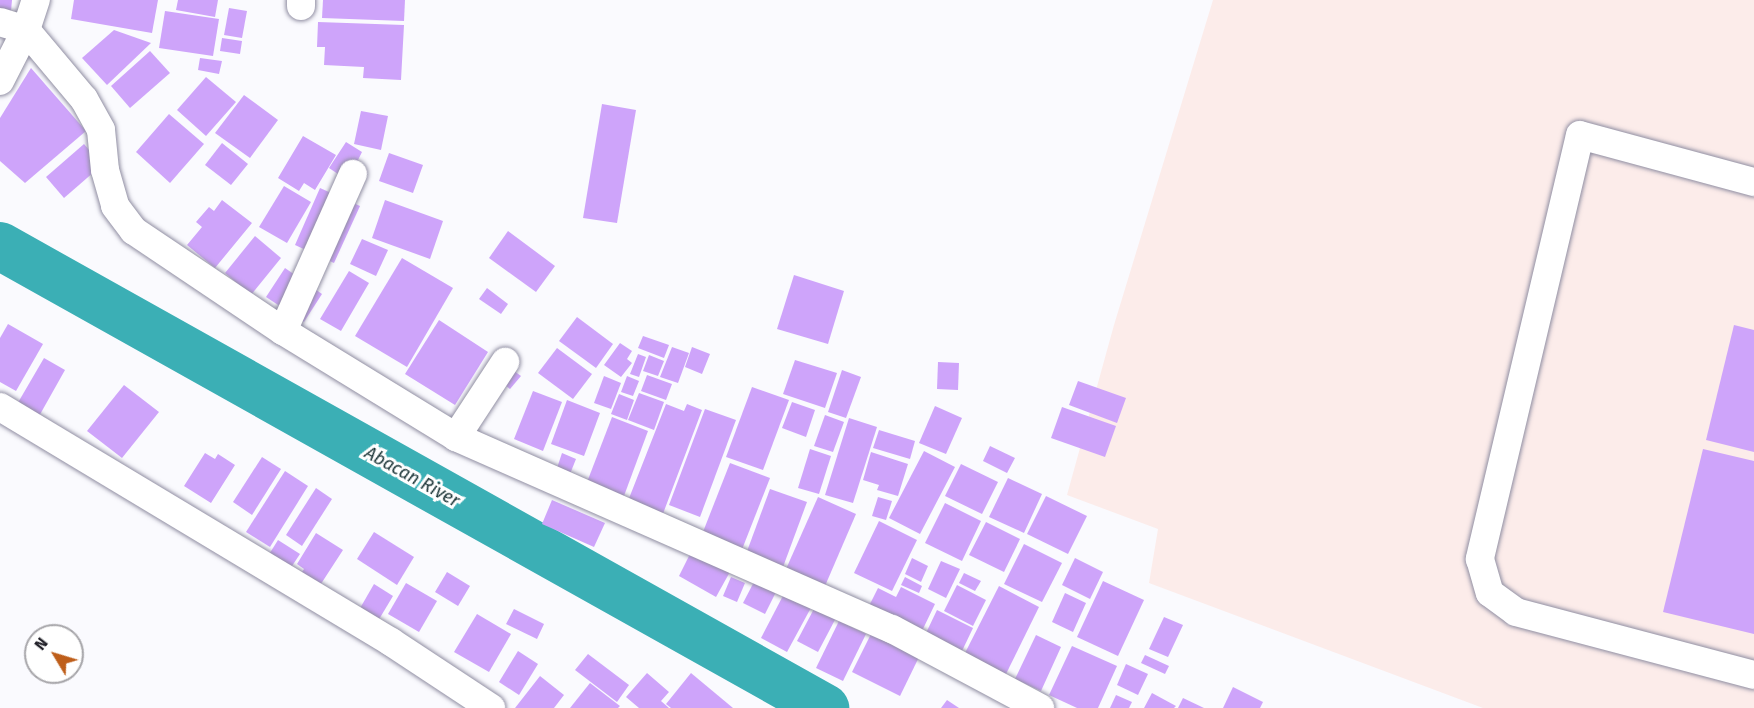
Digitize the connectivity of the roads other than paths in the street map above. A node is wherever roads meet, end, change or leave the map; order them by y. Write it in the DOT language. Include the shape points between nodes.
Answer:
graph roads {
  1 [pos="36,0"];
  2 [pos="13,26"];
  3 [pos="0,81"];
  4 [pos="353,174"];
  5 [pos="1754,182"];
  6 [pos="282,332"];
  7 [pos="505,363"];
  8 [pos="0,407"];
  9 [pos="456,437"];
  10 [pos="1754,675"];
  11 [pos="491,708"];
  12 [pos="1040,708"];
  1 -- 2 [label="street"];
  2 -- 3 [label="street"];
  2 -- 6 [label="street" via="84,99 101,130 105,170 115,206 134,231"];
  4 -- 6 [label="street"];
  5 -- 10 [label="street" via="1580,135 1480,559 1490,593 1516,612"];
  6 -- 9 [label="street"];
  7 -- 9 [label="street"];
  8 -- 11 [label="street" via="391,642"];
  9 -- 12 [label="street" via="892,629"];
}
